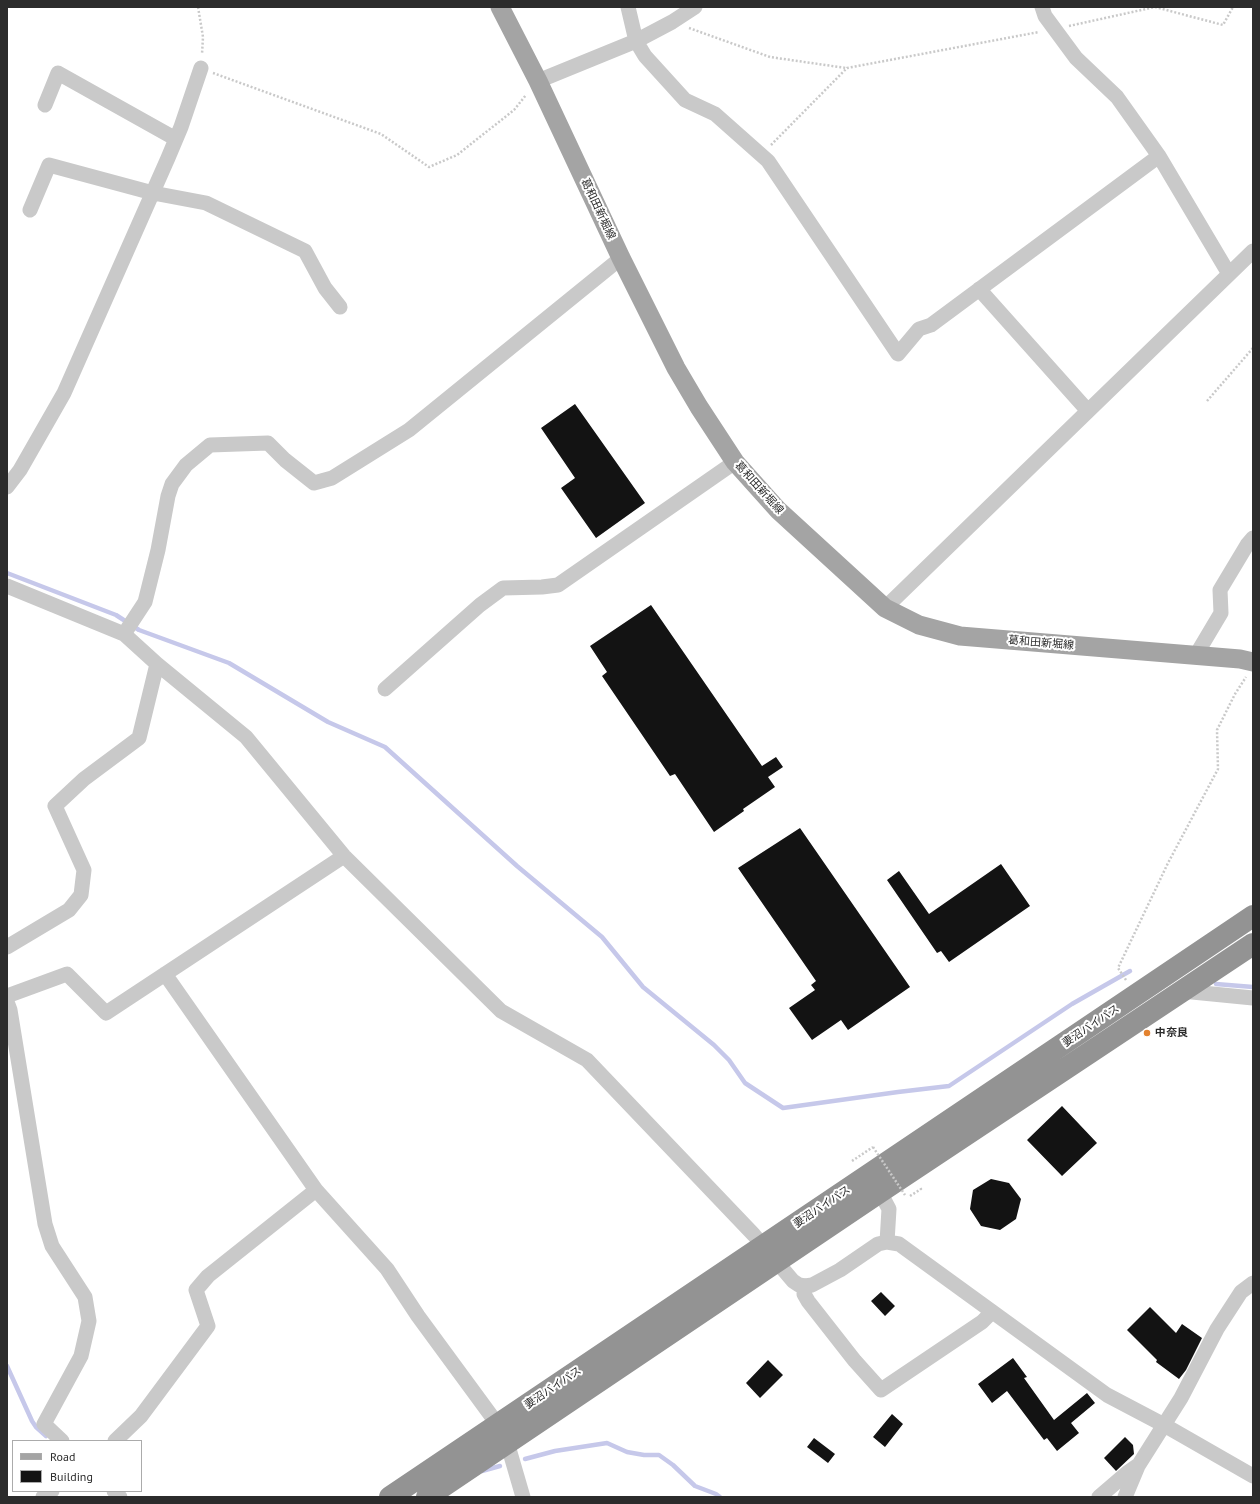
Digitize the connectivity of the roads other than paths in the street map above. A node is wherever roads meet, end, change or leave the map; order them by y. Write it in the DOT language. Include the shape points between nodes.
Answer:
graph roads {
  1 [pos="500,7"];
  2 [pos="628,7"];
  3 [pos="695,7"];
  4 [pos="1042,7"];
  5 [pos="636,41"];
  6 [pos="201,68"];
  7 [pos="538,82"];
  8 [pos="45,105"];
  9 [pos="176,140"];
  10 [pos="1159,156"];
  11 [pos="153,192"];
  12 [pos="30,210"];
  13 [pos="1253,251"];
  14 [pos="621,258"];
  15 [pos="1229,274"];
  16 [pos="979,289"];
  17 [pos="340,307"];
  18 [pos="1088,411"];
  19 [pos="735,462"];
  20 [pos="7,487"];
  21 [pos="1253,538"];
  22 [pos="7,586"];
  23 [pos="885,608"];
  24 [pos="124,634"];
  25 [pos="1196,655"];
  26 [pos="157,664"];
  27 [pos="1251,667"];
  28 [pos="385,689"];
  29 [pos="344,856"];
  30 [pos="1253,916"];
  31 [pos="1253,944"];
  32 [pos="7,947"];
  33 [pos="165,974"];
  34 [pos="1182,991"];
  35 [pos="7,996"];
  36 [pos="1253,998"];
  37 [pos="7,1002"];
  38 [pos="316,1190"];
  39 [pos="880,1192"];
  40 [pos="887,1242"];
  41 [pos="770,1254"];
  42 [pos="1253,1282"];
  43 [pos="805,1286"];
  44 [pos="992,1312"];
  45 [pos="1164,1425"];
  46 [pos="502,1434"];
  47 [pos="61,1440"];
  48 [pos="116,1440"];
  49 [pos="1138,1466"];
  50 [pos="1253,1476"];
  51 [pos="390,1497"];
  52 [pos="427,1497"];
  53 [pos="523,1497"];
  54 [pos="1099,1497"];
  55 [pos="1125,1497"];
  1 -- 7 [label="main road, 葛和田新堀線"];
  2 -- 5 [label="street"];
  3 -- 5 [label="street"];
  4 -- 10 [label="street" via="1045,16 1076,58 1117,97"];
  5 -- 7 [label="street"];
  5 -- 16 [label="street" via="645,56 685,100 715,114 768,161 898,354 919,329 931,325"];
  6 -- 9 [label="street"];
  7 -- 14 [label="main road, 葛和田新堀線"];
  8 -- 9 [label="street" via="58,73"];
  9 -- 11 [label="street"];
  10 -- 15 [label="street"];
  10 -- 16 [label="street"];
  11 -- 12 [label="street" via="50,165"];
  11 -- 17 [label="street" via="206,203 305,251 325,288"];
  11 -- 20 [label="street" via="64,393 20,470"];
  13 -- 15 [label="street"];
  14 -- 19 [label="main road, 葛和田新堀線" via="676,368"];
  14 -- 24 [label="street" via="409,430 332,478 314,483 268,443 210,445 186,465 172,484 145,602"];
  15 -- 18 [label="street"];
  16 -- 18 [label="street"];
  18 -- 23 [label="street"];
  19 -- 23 [label="main road, 葛和田新堀線" via="778,510"];
  19 -- 28 [label="street" via="558,585 503,588 480,605"];
  21 -- 25 [label="street" via="1246,545 1220,590 1221,612"];
  22 -- 24 [label="street"];
  23 -- 25 [label="main road, 葛和田新堀線" via="919,625 960,636"];
  24 -- 26 [label="street"];
  25 -- 27 [label="main road, 葛和田新堀線" via="1240,659"];
  26 -- 29 [label="street" via="246,737"];
  26 -- 32 [label="street" via="139,738 84,779 55,806 84,870 81,895 69,910"];
  29 -- 33 [label="street"];
  29 -- 41 [label="street" via="500,1011 587,1060"];
  30 -- 41 [label="highway, 妻沼バイパス"];
  31 -- 34 [label="highway, 妻沼バイパス"];
  33 -- 35 [label="street" via="106,1013 67,974"];
  33 -- 38 [label="street"];
  34 -- 36 [label="street"];
  34 -- 39 [label="highway, 妻沼バイパス"];
  37 -- 47 [label="street" via="45,1224 52,1246 85,1297 89,1321 81,1356 44,1424"];
  38 -- 46 [label="street" via="387,1269"];
  38 -- 48 [label="street" via="208,1276 196,1290 208,1326 141,1416"];
  39 -- 40 [label="street" via="889,1208"];
  39 -- 41 [label="highway, 妻沼バイパス"];
  40 -- 43 [label="street" via="878,1244 840,1270 812,1285"];
  40 -- 44 [label="street" via="899,1244"];
  41 -- 43 [label="street" via="793,1282"];
  41 -- 46 [label="highway, 妻沼バイパス"];
  42 -- 45 [label="street" via="1241,1292 1217,1329"];
  43 -- 44 [label="street" via="804,1294 808,1301 881,1390 982,1322"];
  44 -- 45 [label="street" via="1101,1391"];
  45 -- 49 [label="street"];
  45 -- 50 [label="street"];
  46 -- 51 [label="highway, 妻沼バイパス"];
  46 -- 52 [label="highway, 妻沼バイパス"];
  46 -- 53 [label="street"];
  49 -- 54 [label="street"];
  49 -- 55 [label="street"];
}
